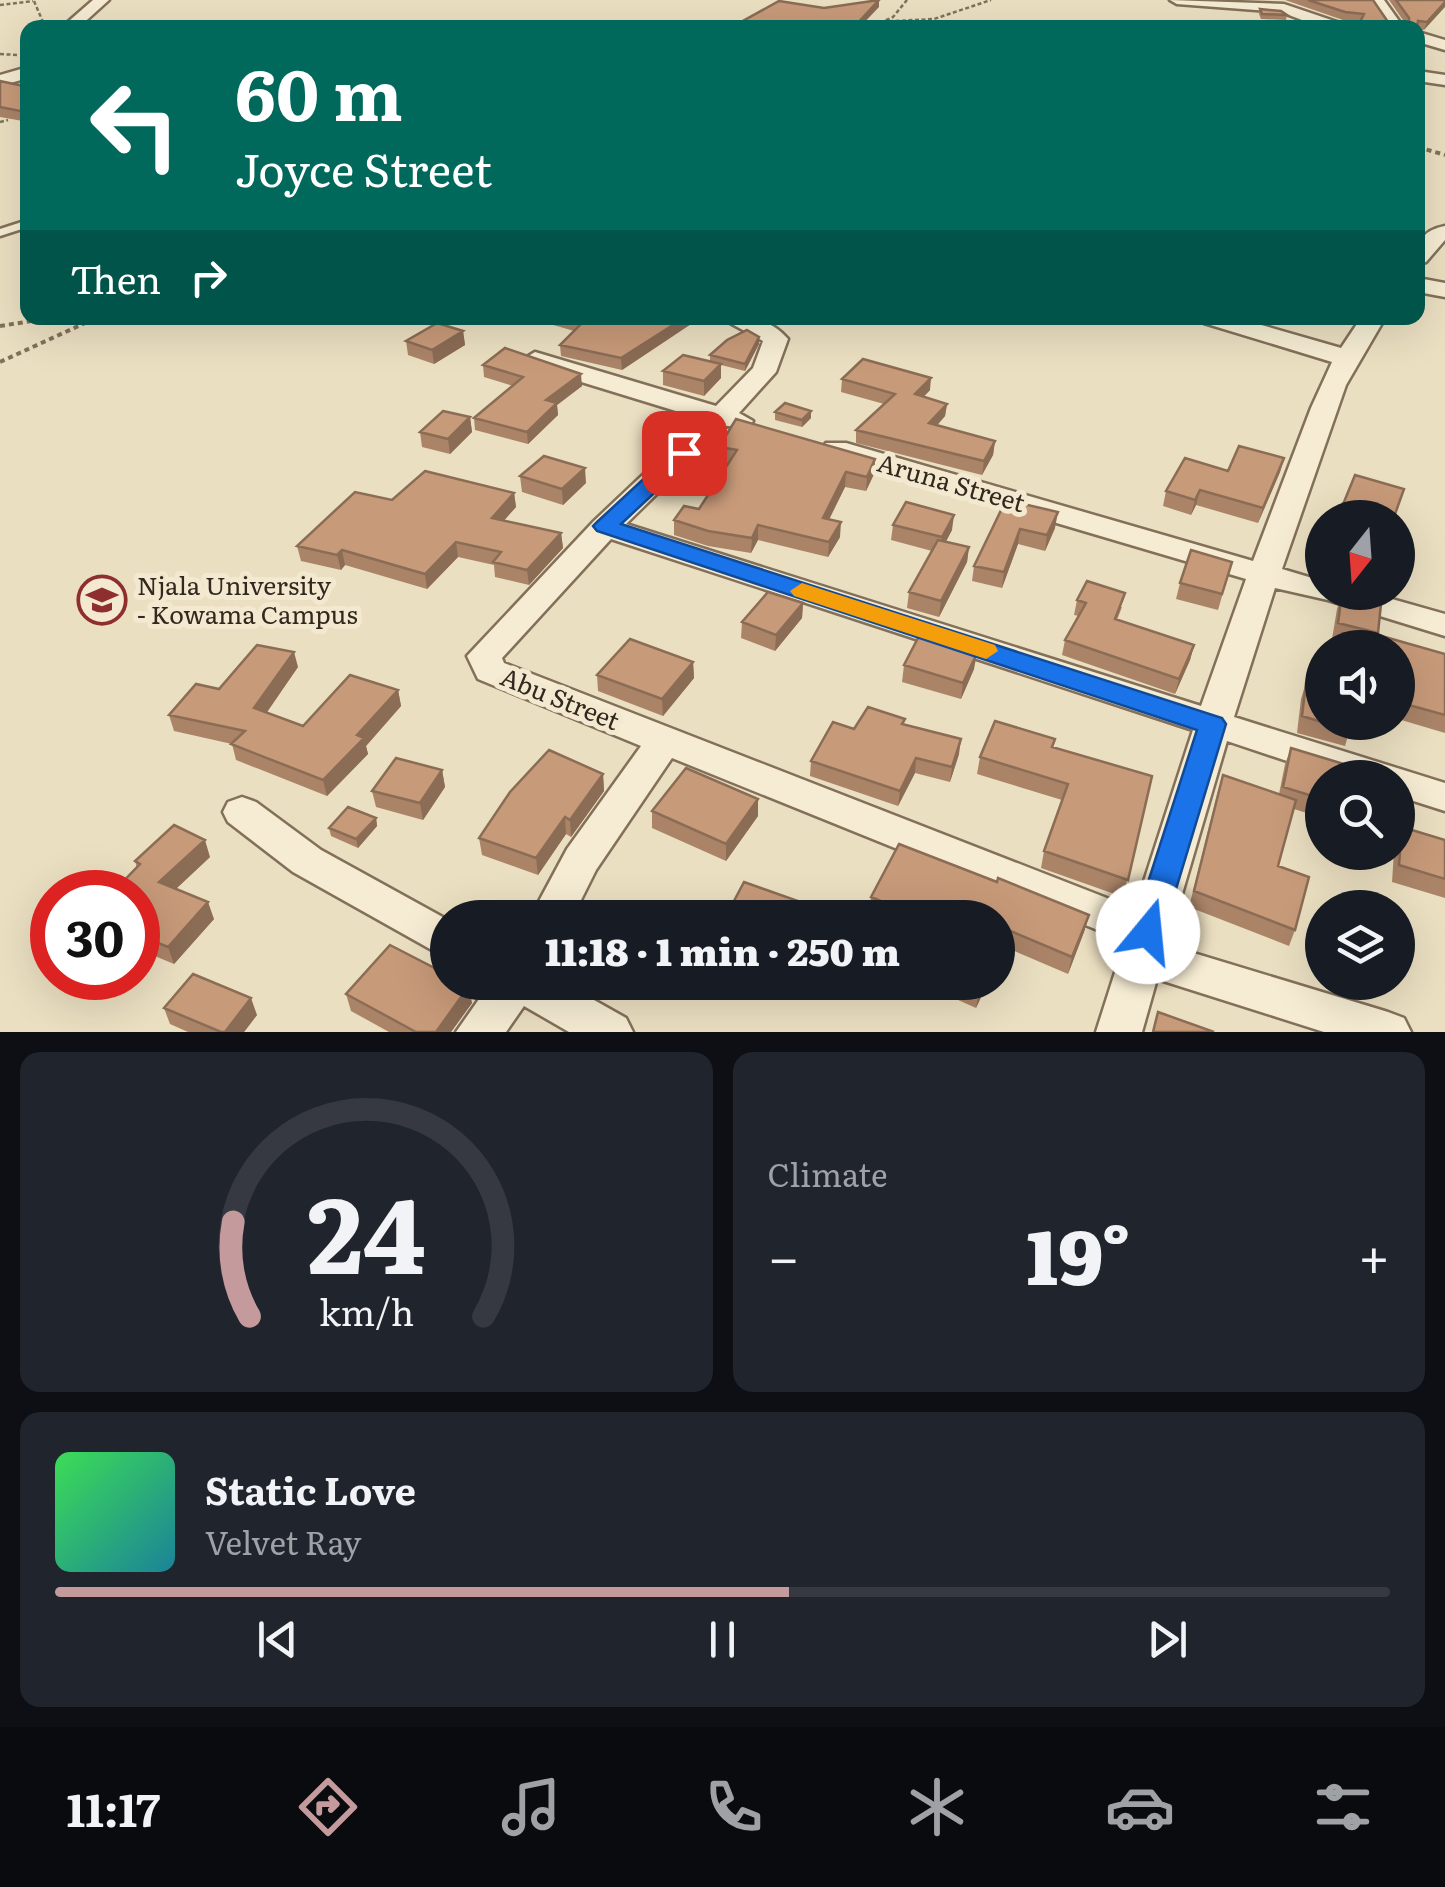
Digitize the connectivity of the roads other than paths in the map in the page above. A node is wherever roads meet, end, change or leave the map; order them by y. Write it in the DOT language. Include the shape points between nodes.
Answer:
graph roads {
  1 [pos="102,0"];
  2 [pos="1176,0"];
  3 [pos="1208,8"];
  4 [pos="78,20"];
  5 [pos="1309,20"];
  6 [pos="1445,230"];
  7 [pos="1425,248"];
  8 [pos="754,325"];
  9 [pos="1236,325"];
  10 [pos="1368,325"];
  11 [pos="525,357"];
  12 [pos="1347,358"];
  13 [pos="721,416"];
  14 [pos="758,426"];
  15 [pos="814,443"];
  16 [pos="605,526"];
  17 [pos="1263,574"];
  18 [pos="1305,586"];
  19 [pos="1391,610"];
  20 [pos="1445,625"];
  21 [pos="1212,724"];
  22 [pos="664,740"];
  23 [pos="1327,760"];
  24 [pos="1415,787"];
  25 [pos="1445,796"];
  26 [pos="242,812"];
  27 [pos="560,900"];
  28 [pos="430,931"];
  29 [pos="1145,944"];
  30 [pos="505,1000"];
  31 [pos="552,1000"];
  32 [pos="480,1032"];
  33 [pos="610,1032"];
  34 [pos="1119,1032"];
  35 [pos="1388,1032"];
  1 -- 4 [label="street"];
  2 -- 3 [label="street"];
  3 -- 5 [label="street" via="1284,8"];
  6 -- 7 [label="street"];
  8 -- 13 [label="street" via="776,339 775,355"];
  9 -- 12 [label="street"];
  10 -- 12 [label="street"];
  11 -- 13 [label="street"];
  12 -- 17 [label="street" via="1319,412"];
  13 -- 14 [label="street"];
  13 -- 16 [label="street, Abu Street"];
  15 -- 17 [label="street, Aruna Street"];
  16 -- 21 [label="street"];
  16 -- 22 [label="street, Abu Street" via="484,656 490,671"];
  17 -- 18 [label="street, Aruna Street"];
  17 -- 21 [label="street"];
  19 -- 20 [label="street, Aruna Street"];
  21 -- 23 [label="street"];
  21 -- 29 [label="street"];
  22 -- 27 [label="street"];
  22 -- 29 [label="street, Abu Street"];
  24 -- 25 [label="street"];
  26 -- 28 [label="street" via="306,861"];
  29 -- 34 [label="street"];
  29 -- 35 [label="street, Abu Street"];
  30 -- 32 [label="street"];
  31 -- 33 [label="street"];
}
